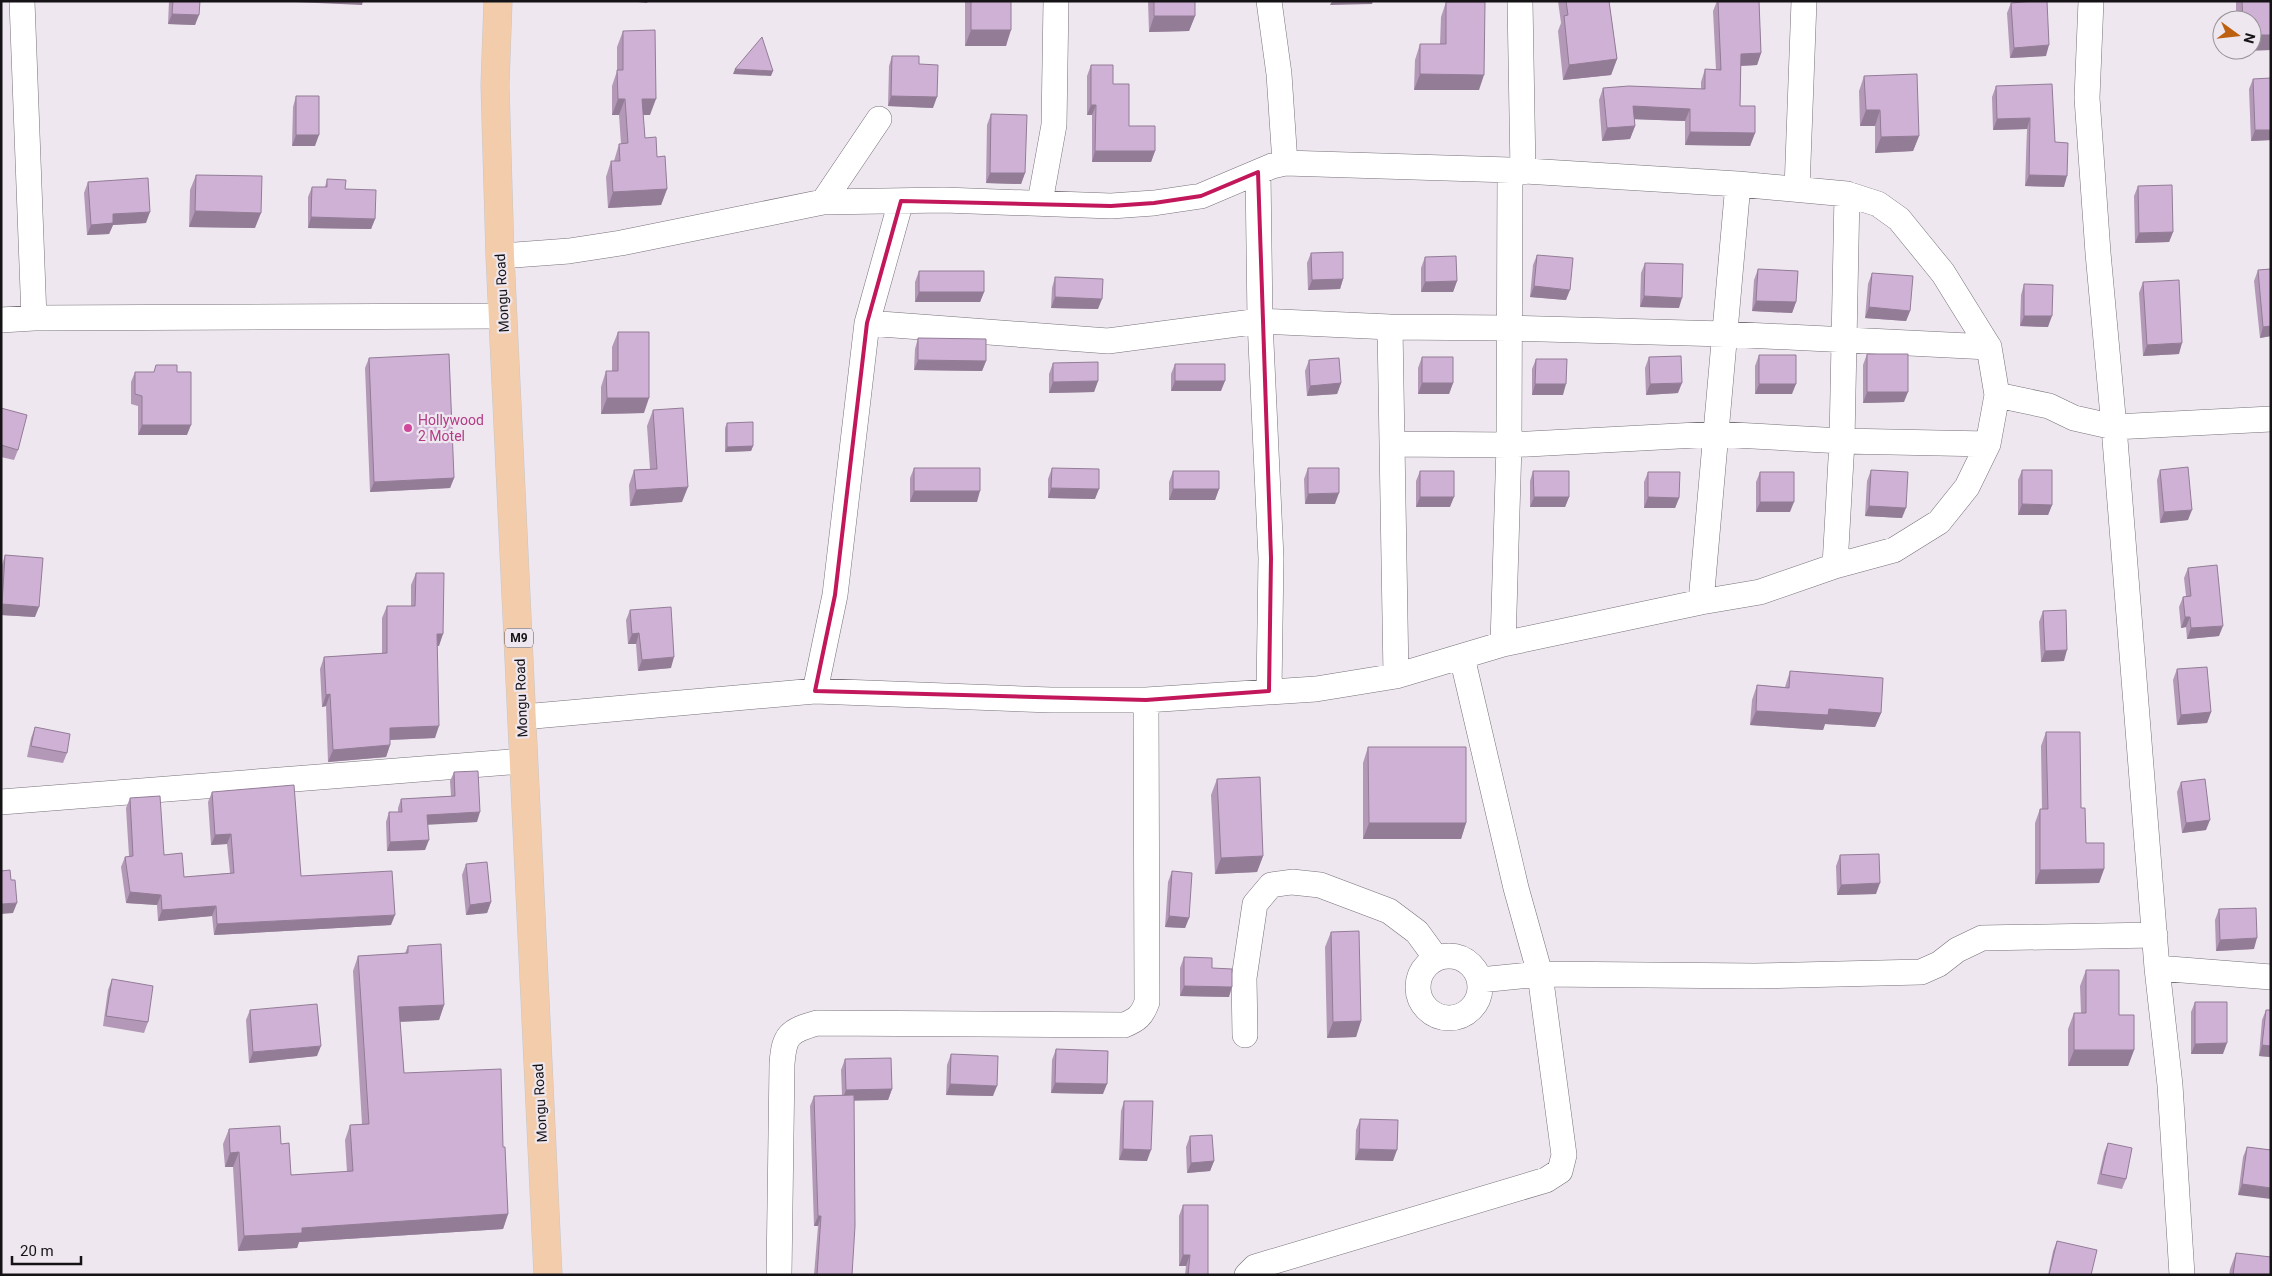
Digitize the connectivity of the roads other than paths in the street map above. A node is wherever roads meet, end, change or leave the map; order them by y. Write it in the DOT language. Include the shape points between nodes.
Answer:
graph roads {
  1 [pos="22,1"];
  2 [pos="498,1"];
  3 [pos="1056,1"];
  4 [pos="1269,1"];
  5 [pos="1520,1"];
  6 [pos="1804,1"];
  7 [pos="2091,1"];
  8 [pos="879,119"];
  9 [pos="1285,163"];
  10 [pos="1517,171"];
  11 [pos="1258,172"];
  12 [pos="1738,184"];
  13 [pos="1797,190"];
  14 [pos="1847,194"];
  15 [pos="901,201"];
  16 [pos="823,202"];
  17 [pos="1040,202"];
  18 [pos="500,256"];
  19 [pos="503,316"];
  20 [pos="34,318"];
  21 [pos="1,320"];
  22 [pos="1260,321"];
  23 [pos="867,323"];
  24 [pos="1390,328"];
  25 [pos="1508,328"];
  26 [pos="1726,334"];
  27 [pos="1843,339"];
  28 [pos="1989,347"];
  29 [pos="1997,395"];
  30 [pos="2271,419"];
  31 [pos="2114,427"];
  32 [pos="1716,434"];
  33 [pos="1842,440"];
  34 [pos="1392,444"];
  35 [pos="1988,444"];
  36 [pos="1509,445"];
  37 [pos="1835,566"];
  38 [pos="1701,602"];
  39 [pos="1503,644"];
  40 [pos="1462,657"];
  41 [pos="1396,676"];
  42 [pos="815,691"];
  43 [pos="1269,692"];
  44 [pos="1146,700"];
  45 [pos="523,717"];
  46 [pos="523,761"];
  47 [pos="1,802"];
  48 [pos="2155,935"];
  49 [pos="1436,958"];
  50 [pos="2157,968"];
  51 [pos="1540,974"];
  52 [pos="2271,977"];
  53 [pos="1480,980"];
  54 [pos="1245,1035"];
  55 [pos="548,1275"];
  56 [pos="779,1275"];
  57 [pos="1247,1275"];
  58 [pos="2182,1275"];
  1 -- 20 [label="street"];
  2 -- 18 [label="main road, Mongu Road / M9" via="495,85"];
  3 -- 17 [label="street" via="1054,125"];
  4 -- 9 [label="street" via="1279,74"];
  5 -- 10 [label="street"];
  6 -- 13 [label="street"];
  7 -- 31 [label="street" via="2087,98"];
  8 -- 16 [label="street"];
  9 -- 10 [label="street"];
  9 -- 11 [label="street"];
  10 -- 12 [label="street"];
  10 -- 25 [label="street"];
  11 -- 17 [label="street" via="1201,196 1154,203 1111,206"];
  11 -- 22 [label="street"];
  12 -- 13 [label="street"];
  12 -- 26 [label="street"];
  13 -- 14 [label="street"];
  14 -- 27 [label="street"];
  14 -- 28 [label="street" via="1878,204 1899,219 1943,274"];
  15 -- 16 [label="street"];
  15 -- 17 [label="street"];
  15 -- 23 [label="street"];
  16 -- 18 [label="street" via="621,243"];
  18 -- 19 [label="main road, Mongu Road / M9"];
  19 -- 20 [label="street"];
  19 -- 45 [label="main road, Mongu Road / M9"];
  20 -- 21 [label="street"];
  22 -- 23 [label="street" via="1108,341"];
  22 -- 24 [label="street"];
  22 -- 43 [label="street" via="1271,558"];
  23 -- 42 [label="street" via="835,596"];
  24 -- 25 [label="street"];
  24 -- 34 [label="street"];
  25 -- 26 [label="street"];
  25 -- 36 [label="street"];
  26 -- 27 [label="street"];
  26 -- 32 [label="street"];
  27 -- 28 [label="street"];
  27 -- 33 [label="street"];
  28 -- 29 [label="street"];
  29 -- 31 [label="street" via="2049,406 2074,418"];
  29 -- 35 [label="street"];
  30 -- 31 [label="street"];
  31 -- 48 [label="street"];
  32 -- 33 [label="street"];
  32 -- 36 [label="street"];
  32 -- 38 [label="street"];
  33 -- 35 [label="street"];
  33 -- 37 [label="street"];
  34 -- 36 [label="street"];
  34 -- 41 [label="street"];
  35 -- 37 [label="street" via="1967,487 1939,522 1894,550"];
  36 -- 39 [label="street"];
  37 -- 38 [label="street" via="1760,592"];
  38 -- 39 [label="street"];
  39 -- 40 [label="street"];
  40 -- 41 [label="street"];
  40 -- 51 [label="street" via="1516,888"];
  41 -- 43 [label="street" via="1316,690"];
  42 -- 44 [label="street" via="1051,700"];
  42 -- 45 [label="street"];
  43 -- 44 [label="street"];
  44 -- 56 [label="street" via="1147,1002 1142,1014 1124,1025 817,1023 794,1030 783,1046"];
  45 -- 46 [label="main road, Mongu Road / M9"];
  46 -- 47 [label="street"];
  46 -- 55 [label="main road, Mongu Road / M9"];
  48 -- 50 [label="street"];
  48 -- 51 [label="street" via="1982,938 1921,972 1895,974"];
  49 -- 53 [label="street" via="1450,955 1464,958 1475,968"];
  49 -- 53 [label="street" via="1419,976 1419,996 1429,1012 1441,1018 1466,1014 1480,993"];
  49 -- 54 [label="street" via="1417,932 1389,911 1320,885 1292,882 1271,885 1255,904 1244,978"];
  50 -- 52 [label="street"];
  50 -- 58 [label="street" via="2170,1085"];
  51 -- 53 [label="street"];
  51 -- 57 [label="street" via="1564,1155 1560,1172 1546,1180 1255,1267"];
}
